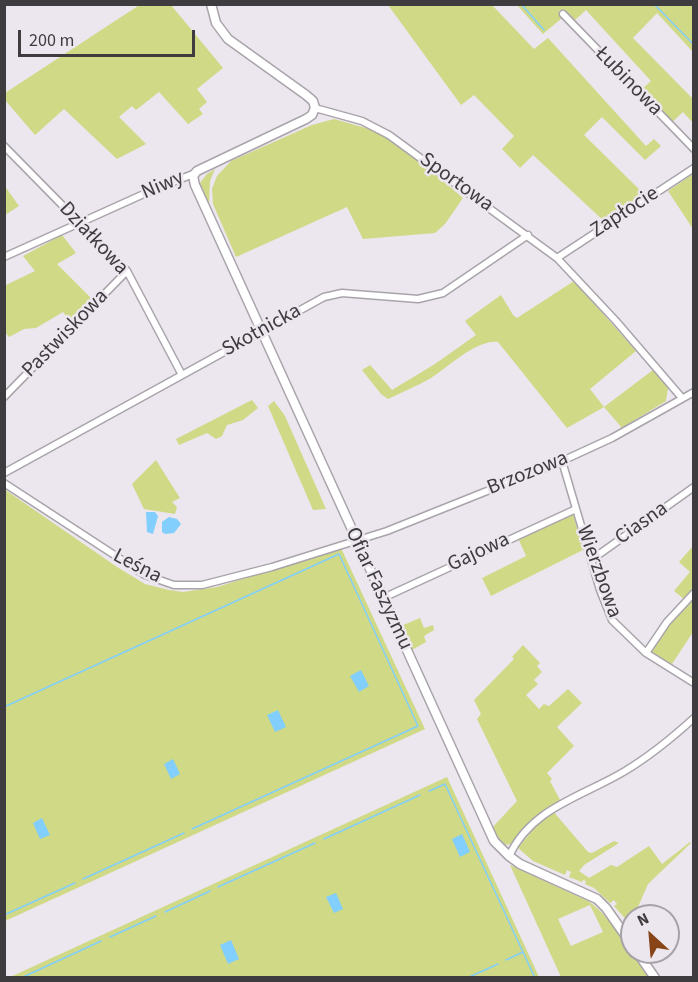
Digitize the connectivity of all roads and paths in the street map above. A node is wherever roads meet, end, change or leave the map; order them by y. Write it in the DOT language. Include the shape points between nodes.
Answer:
graph roads {
  1 [pos="211,4"];
  2 [pos="563,14"];
  3 [pos="315,108"];
  4 [pos="4,146"];
  5 [pos="693,149"];
  6 [pos="693,168"];
  7 [pos="193,174"];
  8 [pos="79,223"];
  9 [pos="528,235"];
  10 [pos="4,257"];
  11 [pos="557,258"];
  12 [pos="127,271"];
  13 [pos="260,332"];
  14 [pos="182,375"];
  15 [pos="693,392"];
  16 [pos="4,397"];
  17 [pos="682,398"];
  18 [pos="561,461"];
  19 [pos="4,473"];
  20 [pos="4,483"];
  21 [pos="693,487"];
  22 [pos="576,509"];
  23 [pos="356,540"];
  24 [pos="591,560"];
  25 [pos="693,593"];
  26 [pos="383,598"];
  27 [pos="646,652"];
  28 [pos="693,683"];
  29 [pos="693,718"];
  30 [pos="509,856"];
  31 [pos="620,928"];
  32 [pos="645,964"];
  33 [pos="654,978"];
  1 -- 3 [label="street" via="216,22 228,39 306,94"];
  2 -- 5 [label="street, Łubinowa"];
  3 -- 7 [label="street, Niwy" via="312,116"];
  3 -- 9 [label="street, Sportowa" via="362,121 389,135"];
  4 -- 8 [label="street, Działkowa"];
  6 -- 11 [label="street, Zapłocie"];
  7 -- 8 [label="street, Niwy"];
  7 -- 13 [label="street, Ofiar Faszyzmu"];
  8 -- 10 [label="street, Niwy"];
  8 -- 12 [label="street, Działkowa"];
  9 -- 11 [label="street, Sportowa"];
  9 -- 13 [label="street, Skotnicka" via="443,293 418,299 342,293 324,297"];
  11 -- 17 [label="street, Sportowa"];
  12 -- 14 [label="street, Działkowa"];
  12 -- 16 [label="street, Pastwiskowa"];
  13 -- 14 [label="street, Skotnicka"];
  13 -- 23 [label="street, Ofiar Faszyzmu"];
  14 -- 19 [label="street, Skotnicka"];
  15 -- 17 [label="street, Brzozowa"];
  17 -- 18 [label="street, Brzozowa" via="612,438"];
  18 -- 22 [label="street, Wierzbowa"];
  18 -- 23 [label="street, Brzozowa"];
  20 -- 23 [label="street, Leśna" via="130,566 174,585 210,584"];
  21 -- 24 [label="street, Ciasna"];
  22 -- 24 [label="street, Wierzbowa"];
  22 -- 26 [label="street, Gajowa"];
  23 -- 26 [label="street, Ofiar Faszyzmu"];
  24 -- 27 [label="street, Wierzbowa" via="612,620"];
  25 -- 27 [label="street"];
  26 -- 30 [label="street, Ofiar Faszyzmu" via="490,833"];
  27 -- 28 [label="street, Wierzbowa"];
  29 -- 30 [label="street" via="625,771 547,811"];
  30 -- 31 [label="street, Ofiar Faszyzmu" via="597,899"];
  32 -- 33 [label="street"];
}
